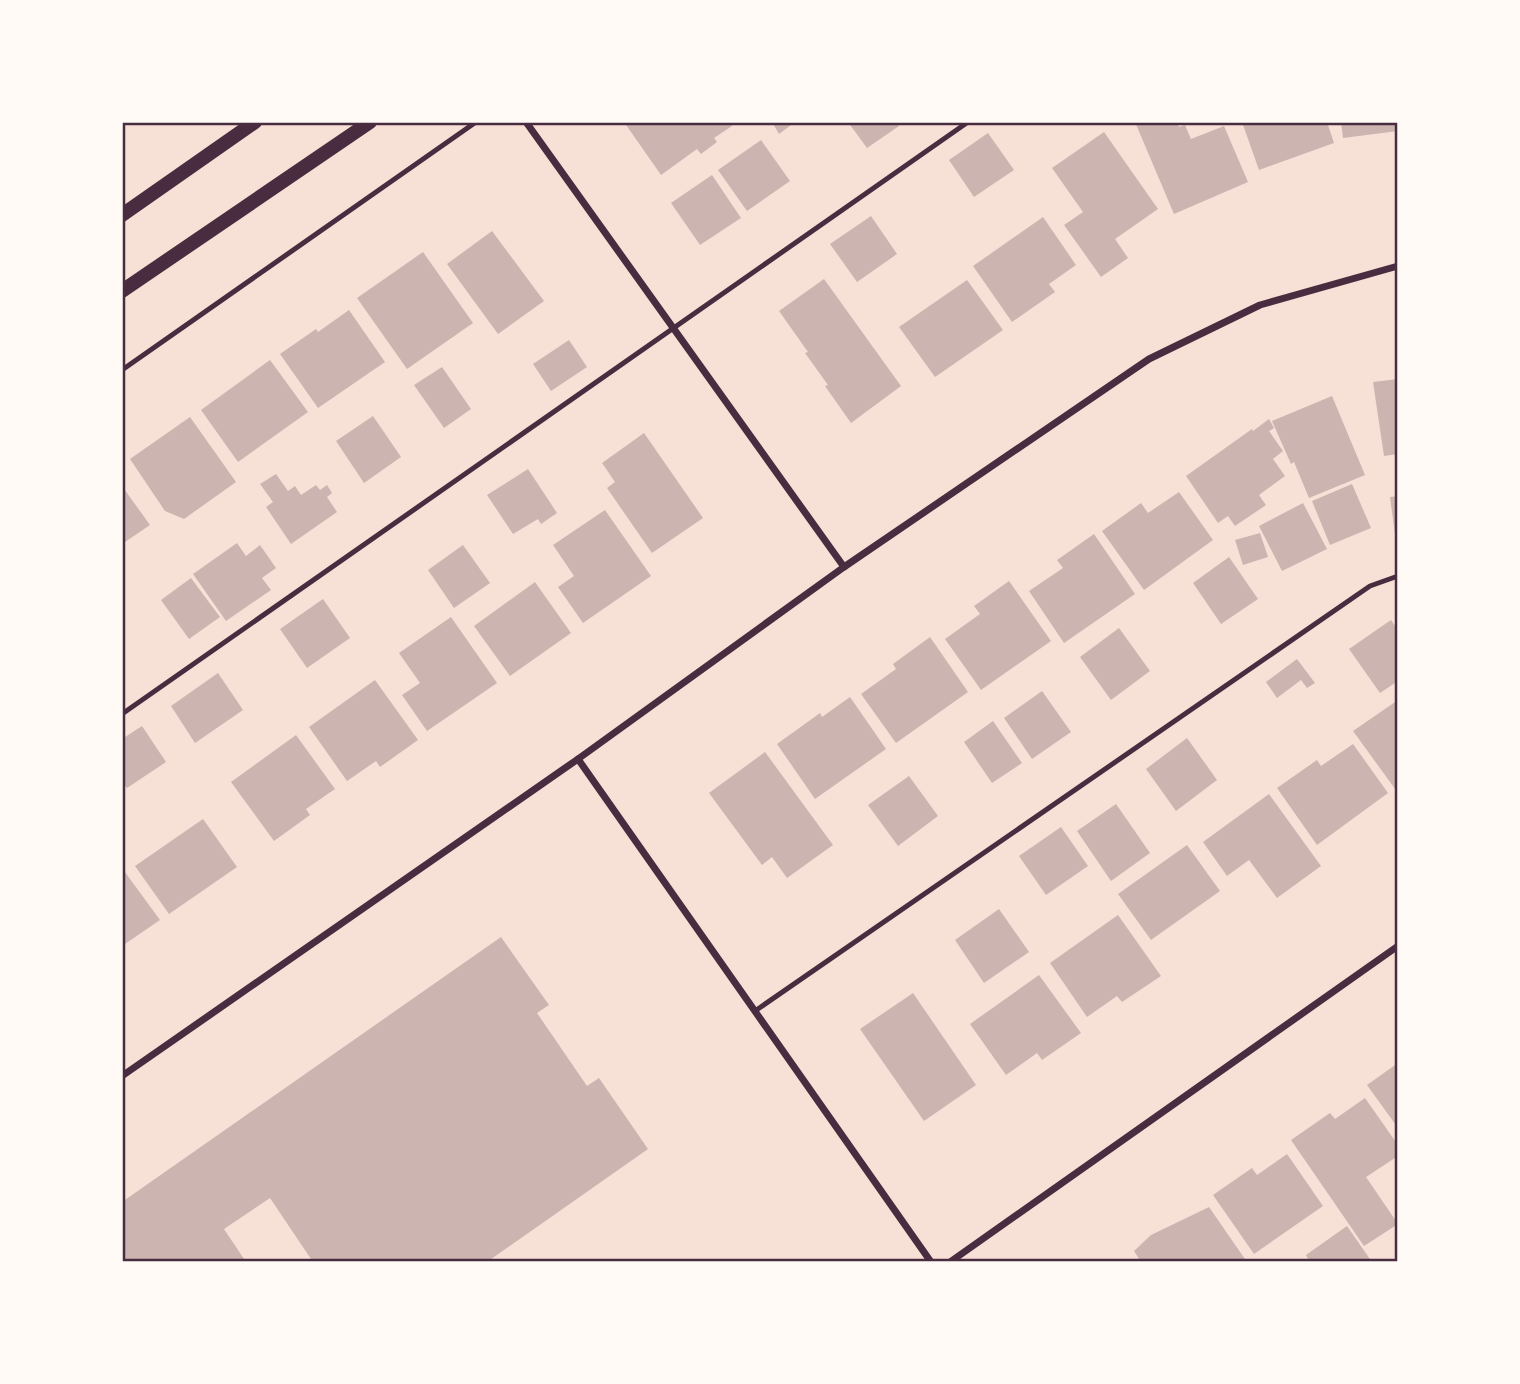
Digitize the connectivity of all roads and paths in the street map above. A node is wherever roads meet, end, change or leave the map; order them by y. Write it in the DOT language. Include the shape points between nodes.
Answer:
graph roads {
  1 [pos="255,122"];
  2 [pos="370,122"];
  3 [pos="476,122"];
  4 [pos="526,122"];
  5 [pos="968,122"];
  6 [pos="122,215"];
  7 [pos="1398,266"];
  8 [pos="122,291"];
  9 [pos="673,328"];
  10 [pos="122,370"];
  11 [pos="844,567"];
  12 [pos="1398,576"];
  13 [pos="122,714"];
  14 [pos="578,759"];
  15 [pos="1398,946"];
  16 [pos="755,1012"];
  17 [pos="122,1076"];
  18 [pos="931,1262"];
  19 [pos="950,1262"];
  1 -- 6 [label="main road"];
  2 -- 8 [label="main road"];
  3 -- 10 [label="lane"];
  4 -- 9 [label="street"];
  5 -- 9 [label="lane"];
  7 -- 11 [label="street" via="1260,305 1149,359"];
  9 -- 11 [label="street"];
  9 -- 13 [label="lane"];
  11 -- 14 [label="street"];
  12 -- 16 [label="lane" via="1370,586"];
  14 -- 16 [label="street"];
  14 -- 17 [label="street"];
  15 -- 19 [label="street"];
  16 -- 18 [label="street"];
}
